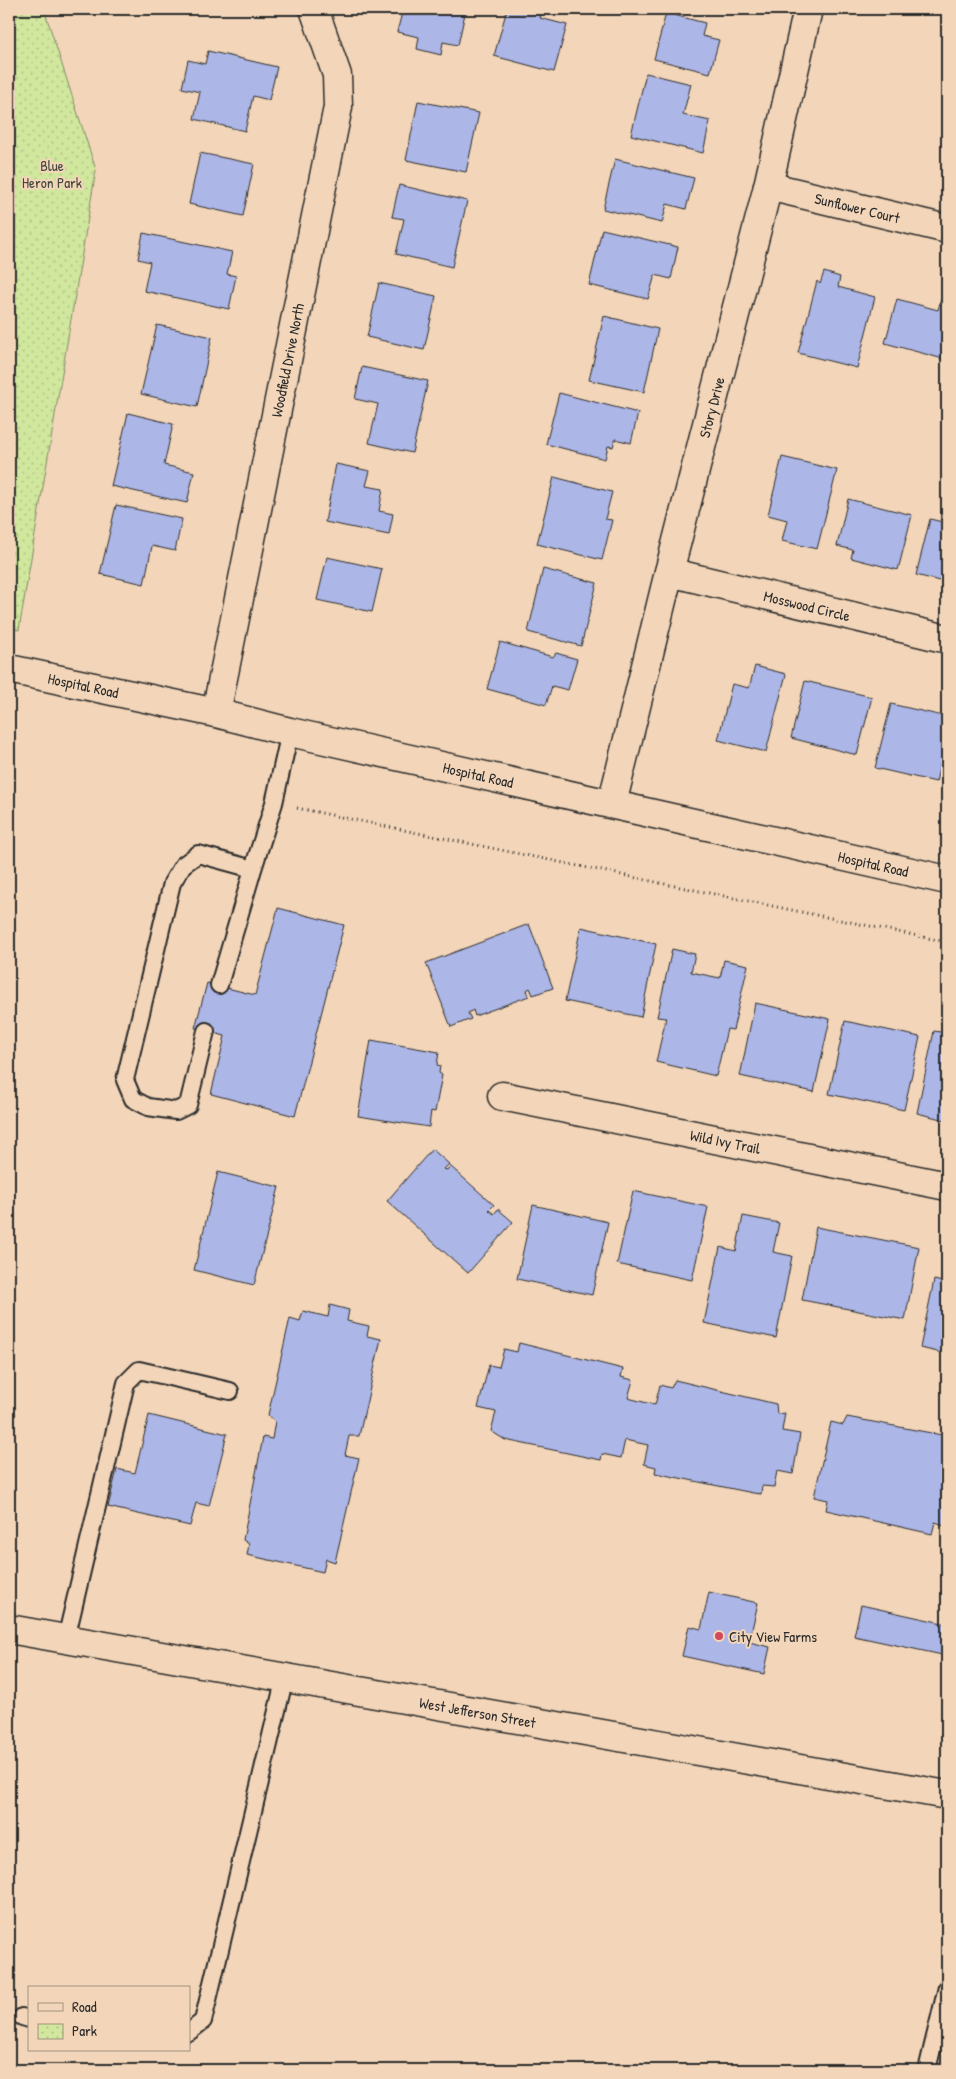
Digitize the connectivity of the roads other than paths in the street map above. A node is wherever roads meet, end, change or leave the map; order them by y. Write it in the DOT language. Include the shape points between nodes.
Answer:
graph roads {
  1 [pos="314,9"];
  2 [pos="808,9"];
  3 [pos="768,186"];
  4 [pos="947,230"];
  5 [pos="669,572"];
  6 [pos="947,639"];
  7 [pos="9,669"];
  8 [pos="216,713"];
  9 [pos="290,732"];
  10 [pos="612,804"];
  11 [pos="253,870"];
  12 [pos="947,880"];
  13 [pos="219,985"];
  14 [pos="206,1031"];
  15 [pos="502,1096"];
  16 [pos="947,1186"];
  17 [pos="230,1391"];
  18 [pos="9,1629"];
  19 [pos="66,1639"];
  20 [pos="285,1677"];
  21 [pos="947,1795"];
  22 [pos="947,1988"];
  23 [pos="190,2031"];
  24 [pos="927,2070"];
  1 -- 8 [label="street, Woodfield Drive North" via="337,75 338,107"];
  2 -- 3 [label="street, Story Drive"];
  3 -- 4 [label="street, Sunflower Court"];
  3 -- 5 [label="street, Story Drive"];
  5 -- 6 [label="street, Mosswood Circle"];
  5 -- 10 [label="street, Story Drive"];
  7 -- 8 [label="street, Hospital Road"];
  8 -- 9 [label="street, Hospital Road"];
  9 -- 10 [label="street, Hospital Road"];
  9 -- 11 [label="lane" via="274,803"];
  10 -- 12 [label="street, Hospital Road"];
  11 -- 13 [label="lane"];
  11 -- 14 [label="lane" via="198,854 183,865 172,883 125,1080 133,1099 148,1107 176,1111 188,1105"];
  15 -- 16 [label="street, Wild Ivy Trail"];
  17 -- 19 [label="lane" via="139,1370 126,1383"];
  18 -- 19 [label="street, West Jefferson Street"];
  19 -- 20 [label="street, West Jefferson Street"];
  20 -- 21 [label="street, West Jefferson Street"];
  20 -- 23 [label="lane" via="202,2021"];
  22 -- 24 [label="lane"];
}
